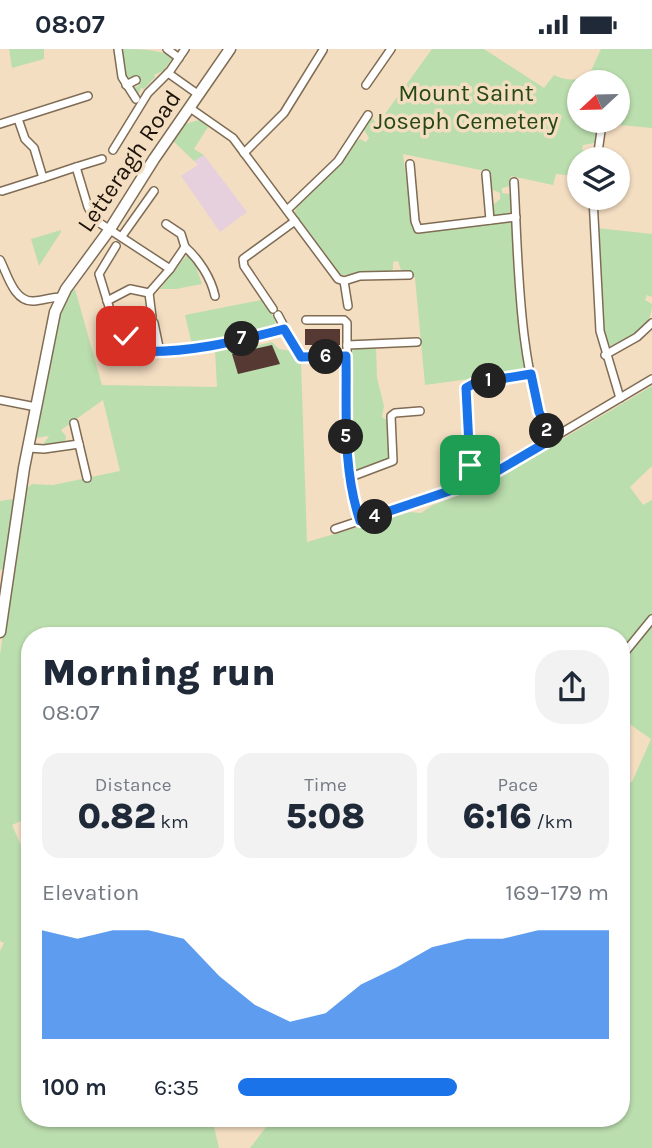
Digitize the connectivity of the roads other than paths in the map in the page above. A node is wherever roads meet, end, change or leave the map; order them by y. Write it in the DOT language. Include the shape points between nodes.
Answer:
graph roads {
  1 [pos="118,49"];
  2 [pos="167,49"];
  3 [pos="185,49"];
  4 [pos="230,49"];
  5 [pos="391,49"];
  6 [pos="323,50"];
  7 [pos="179,58"];
  8 [pos="168,73"];
  9 [pos="136,80"];
  10 [pos="126,85"];
  11 [pos="366,85"];
  12 [pos="199,95"];
  13 [pos="60,96"];
  14 [pos="88,96"];
  15 [pos="136,99"];
  16 [pos="63,105"];
  17 [pos="190,108"];
  18 [pos="368,115"];
  19 [pos="18,119"];
  20 [pos="0,124"];
  21 [pos="113,150"];
  22 [pos="244,153"];
  23 [pos="102,159"];
  24 [pos="410,164"];
  25 [pos="76,167"];
  26 [pos="486,174"];
  27 [pos="43,178"];
  28 [pos="2,191"];
  29 [pos="154,191"];
  30 [pos="488,198"];
  31 [pos="287,210"];
  32 [pos="593,210"];
  33 [pos="516,217"];
  34 [pos="490,220"];
  35 [pos="295,221"];
  36 [pos="166,224"];
  37 [pos="110,229"];
  38 [pos="122,236"];
  39 [pos="116,246"];
  40 [pos="185,247"];
  41 [pos="0,260"];
  42 [pos="170,269"];
  43 [pos="409,275"];
  44 [pos="344,281"];
  45 [pos="149,293"];
  46 [pos="215,296"];
  47 [pos="62,297"];
  48 [pos="107,301"];
  49 [pos="348,306"];
  50 [pos="306,320"];
  51 [pos="114,323"];
  52 [pos="652,323"];
  53 [pos="284,329"];
  54 [pos="124,330"];
  55 [pos="417,342"];
  56 [pos="347,345"];
  57 [pos="160,352"];
  58 [pos="605,355"];
  59 [pos="346,356"];
  60 [pos="531,374"];
  61 [pos="652,379"];
  62 [pos="620,398"];
  63 [pos="0,400"];
  64 [pos="36,407"];
  65 [pos="420,411"];
  66 [pos="74,423"];
  67 [pos="552,439"];
  68 [pos="79,445"];
  69 [pos="28,448"];
  70 [pos="473,473"];
  71 [pos="87,478"];
  72 [pos="348,478"];
  73 [pos="360,521"];
  74 [pos="335,529"];
  75 [pos="652,619"];
  76 [pos="0,632"];
  77 [pos="630,646"];
  1 -- 10 [label="street"];
  2 -- 7 [label="street"];
  3 -- 7 [label="street"];
  4 -- 12 [label="street, Letteragh Road"];
  5 -- 11 [label="street"];
  6 -- 22 [label="street" via="284,113"];
  7 -- 8 [label="street"];
  8 -- 12 [label="street"];
  8 -- 21 [label="street" via="148,93"];
  9 -- 10 [label="street"];
  10 -- 15 [label="street"];
  12 -- 17 [label="street, Letteragh Road"];
  13 -- 16 [label="street"];
  14 -- 16 [label="street"];
  16 -- 19 [label="street"];
  17 -- 22 [label="street" via="228,132"];
  17 -- 37 [label="street, Letteragh Road"];
  18 -- 31 [label="street" via="338,160"];
  19 -- 20 [label="street"];
  19 -- 27 [label="street"];
  22 -- 31 [label="street"];
  23 -- 25 [label="street"];
  24 -- 34 [label="street" via="418,229"];
  25 -- 27 [label="street"];
  25 -- 37 [label="street" via="91,214"];
  26 -- 30 [label="street"];
  27 -- 28 [label="street"];
  29 -- 38 [label="street"];
  30 -- 33 [label="street" via="514,186"];
  30 -- 34 [label="street"];
  31 -- 35 [label="street"];
  32 -- 58 [label="street" via="596,291"];
  33 -- 34 [label="street"];
  33 -- 60 [label="street"];
  35 -- 44 [label="street"];
  35 -- 53 [label="street" via="243,260"];
  36 -- 40 [label="street" via="181,234"];
  37 -- 38 [label="street"];
  37 -- 47 [label="street, Letteragh Road"];
  38 -- 42 [label="street"];
  39 -- 48 [label="street" via="100,272"];
  40 -- 42 [label="street"];
  40 -- 46 [label="street" via="196,255"];
  41 -- 47 [label="street" via="23,298"];
  42 -- 45 [label="street"];
  43 -- 44 [label="street" via="360,276"];
  44 -- 49 [label="street"];
  45 -- 48 [label="street" via="131,289"];
  45 -- 57 [label="street"];
  47 -- 64 [label="street, Letteragh Road" via="52,322"];
  48 -- 51 [label="street"];
  50 -- 56 [label="street" via="344,320"];
  52 -- 58 [label="street"];
  53 -- 57 [label="street" via="198,349"];
  53 -- 59 [label="street" via="301,357"];
  54 -- 57 [label="street" via="132,350"];
  55 -- 56 [label="street"];
  56 -- 59 [label="street"];
  58 -- 62 [label="street"];
  59 -- 72 [label="street"];
  60 -- 67 [label="street" via="539,412"];
  60 -- 70 [label="street" via="466,388"];
  61 -- 62 [label="street"];
  62 -- 67 [label="street"];
  63 -- 64 [label="street"];
  64 -- 69 [label="street, Letteragh Road"];
  65 -- 72 [label="street" via="391,416 392,463"];
  66 -- 68 [label="street"];
  67 -- 73 [label="street" via="482,480"];
  68 -- 69 [label="street"];
  68 -- 71 [label="street"];
  69 -- 76 [label="street, Letteragh Road"];
  72 -- 73 [label="street"];
  73 -- 74 [label="street"];
  75 -- 77 [label="street"];
}
